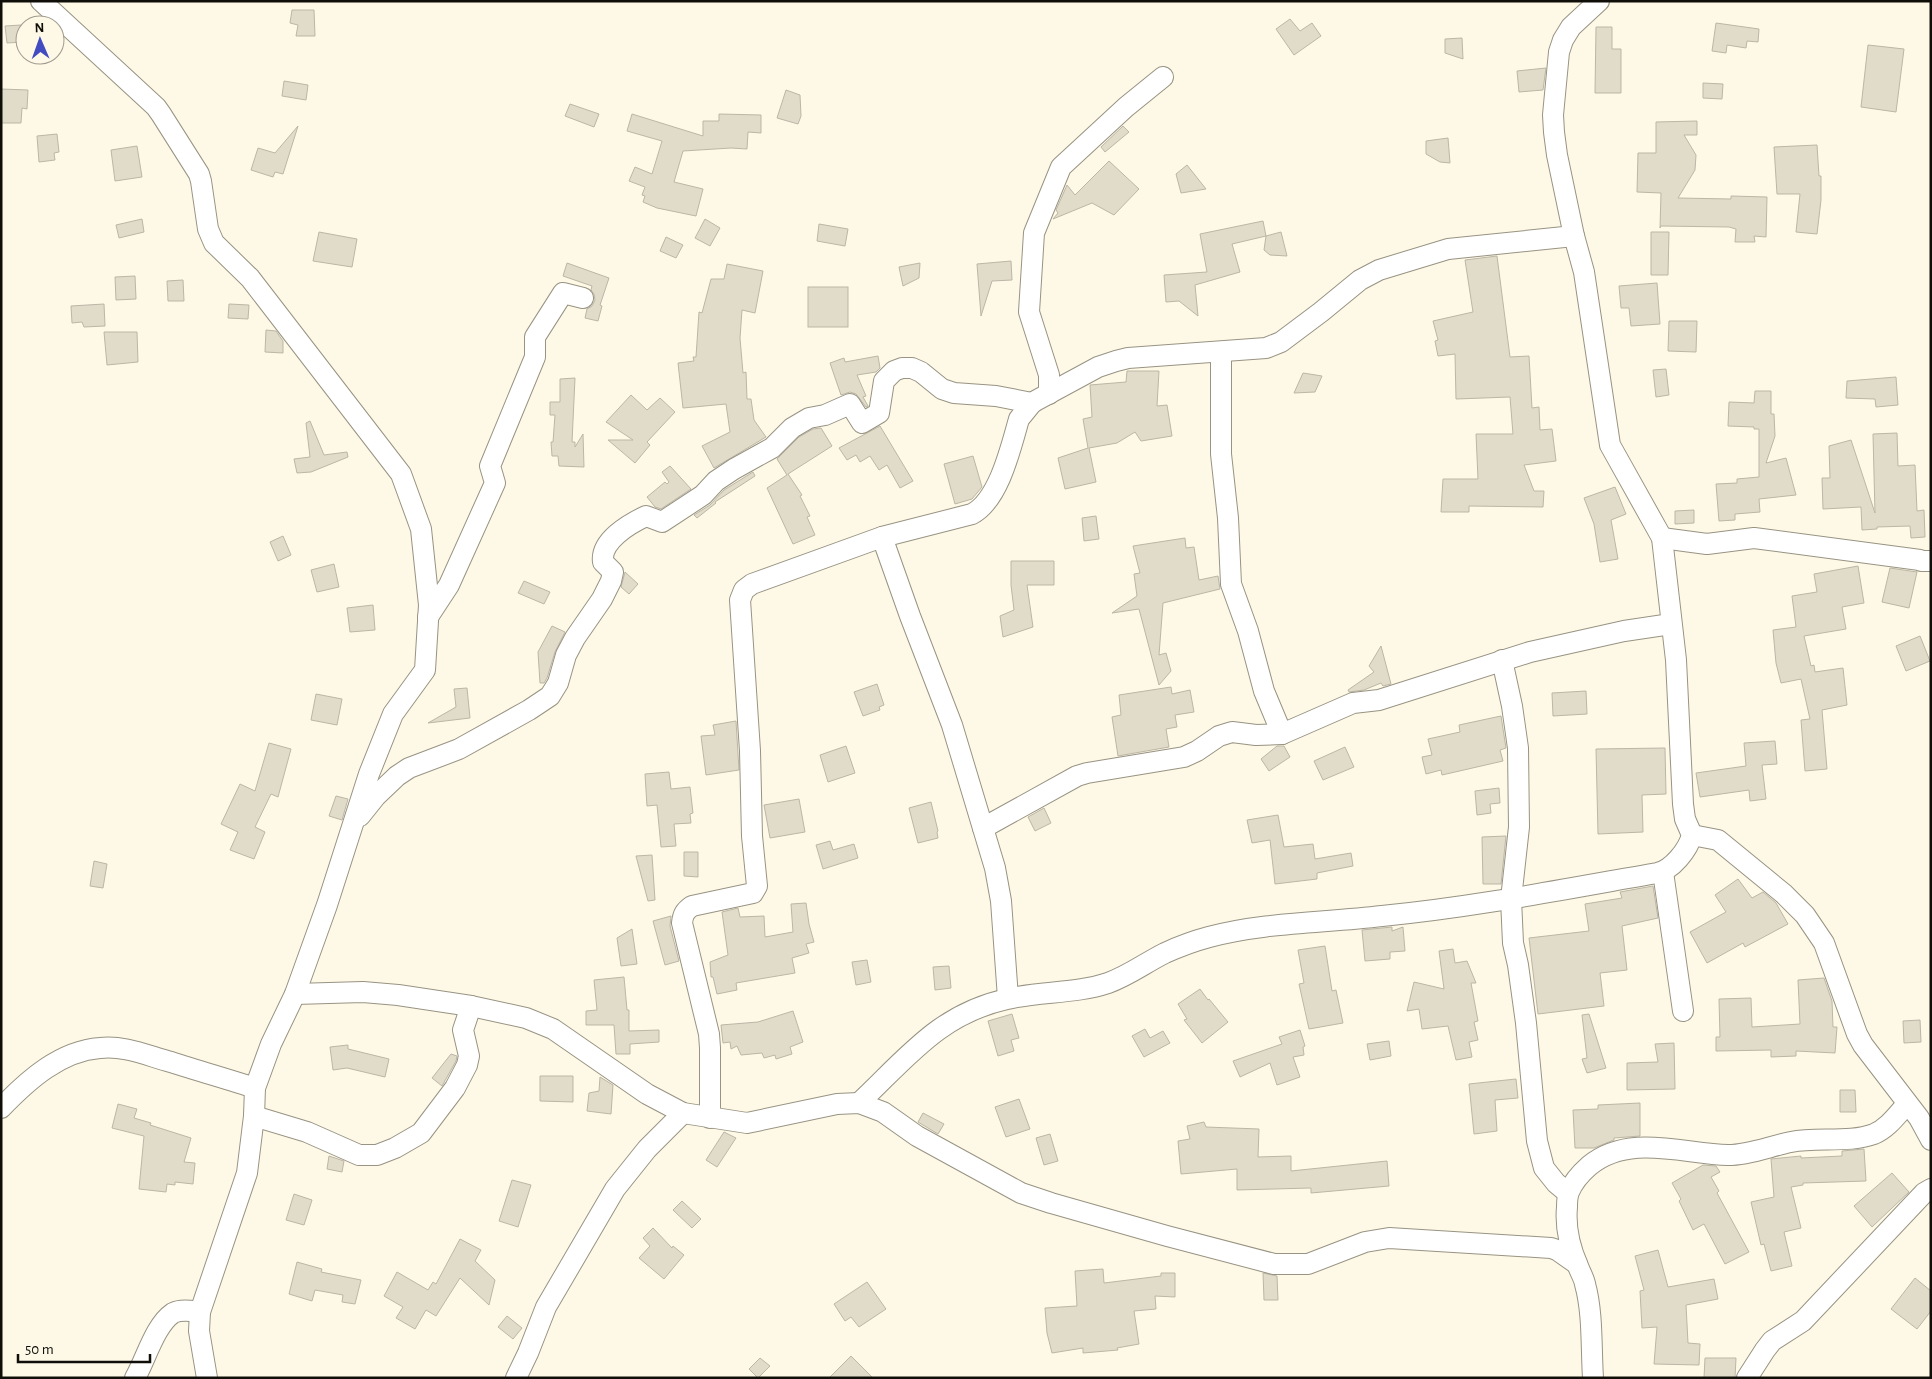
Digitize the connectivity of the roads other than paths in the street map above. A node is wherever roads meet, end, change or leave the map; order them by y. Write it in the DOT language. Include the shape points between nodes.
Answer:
graph roads {
  1 [pos="41,1"];
  2 [pos="1598,1"];
  3 [pos="1163,76"];
  4 [pos="1574,236"];
  5 [pos="583,298"];
  6 [pos="1222,352"];
  7 [pos="1040,399"];
  8 [pos="882,537"];
  9 [pos="1662,538"];
  10 [pos="1931,561"];
  11 [pos="428,617"];
  12 [pos="1671,624"];
  13 [pos="1502,660"];
  14 [pos="1282,734"];
  15 [pos="354,824"];
  16 [pos="983,828"];
  17 [pos="1692,835"];
  18 [pos="1663,872"];
  19 [pos="1511,899"];
  20 [pos="295,994"];
  21 [pos="1008,998"];
  22 [pos="471,1006"];
  23 [pos="1683,1012"];
  24 [pos="255,1088"];
  25 [pos="859,1103"];
  26 [pos="1907,1104"];
  27 [pos="1,1108"];
  28 [pos="683,1113"];
  29 [pos="254,1116"];
  30 [pos="710,1118"];
  31 [pos="1931,1140"];
  32 [pos="1931,1189"];
  33 [pos="1568,1193"];
  34 [pos="1577,1264"];
  35 [pos="200,1312"];
  36 [pos="135,1378"];
  37 [pos="207,1378"];
  38 [pos="516,1378"];
  39 [pos="1593,1378"];
  40 [pos="1746,1378"];
  1 -- 11 [label="street" via="161,114 202,181 208,229 214,243 250,278 401,474 421,528 429,593"];
  2 -- 4 [label="street" via="1571,28 1559,52 1554,132"];
  3 -- 7 [label="street" via="1061,167 1034,232 1029,312 1049,375"];
  4 -- 6 [label="street" via="1448,249 1379,270 1360,280 1281,342 1259,350"];
  4 -- 9 [label="street" via="1584,272 1610,445"];
  5 -- 11 [label="street" via="563,293 535,337 535,357 490,466 495,483 449,585"];
  6 -- 7 [label="street" via="1116,361 1098,367"];
  6 -- 14 [label="street" via="1221,454 1231,584 1264,691"];
  7 -- 8 [label="street" via="1019,419 1004,466 990,497 979,510"];
  7 -- 15 [label="street" via="954,393 942,389 921,372 902,368 884,381 879,413 862,423 850,404 809,418 792,428 772,448 716,481 703,495 662,522 646,516 636,520 604,550 603,562 613,572 611,581 575,638 550,696 459,749 409,768 376,796"];
  8 -- 16 [label="street" via="952,725"];
  8 -- 30 [label="street" via="752,584 744,590 740,600 757,886 753,893 692,906 682,915 709,1034"];
  9 -- 10 [label="street" via="1707,544 1754,538"];
  9 -- 12 [label="street"];
  11 -- 15 [label="street" via="425,670 393,714 369,774"];
  12 -- 13 [label="street" via="1605,635"];
  12 -- 17 [label="street" via="1676,660 1683,804"];
  13 -- 14 [label="street" via="1379,700 1353,703"];
  13 -- 19 [label="street" via="1518,748 1519,827"];
  14 -- 16 [label="street" via="1232,732 1184,757 1077,776"];
  15 -- 20 [label="street"];
  16 -- 21 [label="street" via="1001,901"];
  17 -- 18 [label="street" via="1690,842"];
  17 -- 26 [label="street" via="1718,840 1784,894 1804,915 1824,943 1857,1034"];
  18 -- 19 [label="street"];
  18 -- 23 [label="street"];
  19 -- 21 [label="street" via="1257,928 1208,937 1165,953 1108,983"];
  19 -- 33 [label="street" via="1513,942 1526,1022 1538,1141 1544,1168"];
  20 -- 22 [label="street" via="362,992"];
  20 -- 24 [label="street" via="271,1044"];
  21 -- 25 [label="street" via="956,1017 910,1052"];
  22 -- 28 [label="street" via="526,1018 553,1029 647,1094"];
  22 -- 29 [label="street" via="463,1030 469,1056 455,1088 421,1133 395,1148 377,1155 358,1155 307,1132"];
  24 -- 27 [label="street" via="130,1050 102,1047 53,1063"];
  24 -- 29 [label="street"];
  25 -- 30 [label="street" via="837,1104 747,1123"];
  25 -- 34 [label="street" via="883,1112 917,1136 1021,1193 1274,1264 1308,1264 1365,1242 1389,1238 1551,1248"];
  26 -- 31 [label="street"];
  26 -- 33 [label="street" via="1884,1128 1862,1136 1790,1142 1738,1154 1661,1148 1622,1150 1596,1161 1580,1174"];
  28 -- 30 [label="street"];
  28 -- 38 [label="street" via="647,1149 615,1190 546,1307"];
  29 -- 35 [label="street" via="247,1173"];
  32 -- 40 [label="street" via="1803,1321 1772,1342"];
  33 -- 34 [label="street" via="1567,1227"];
  34 -- 39 [label="street" via="1585,1283 1590,1313"];
  35 -- 36 [label="street" via="186,1310 174,1313 155,1336"];
  35 -- 37 [label="street" via="199,1331"];
}
